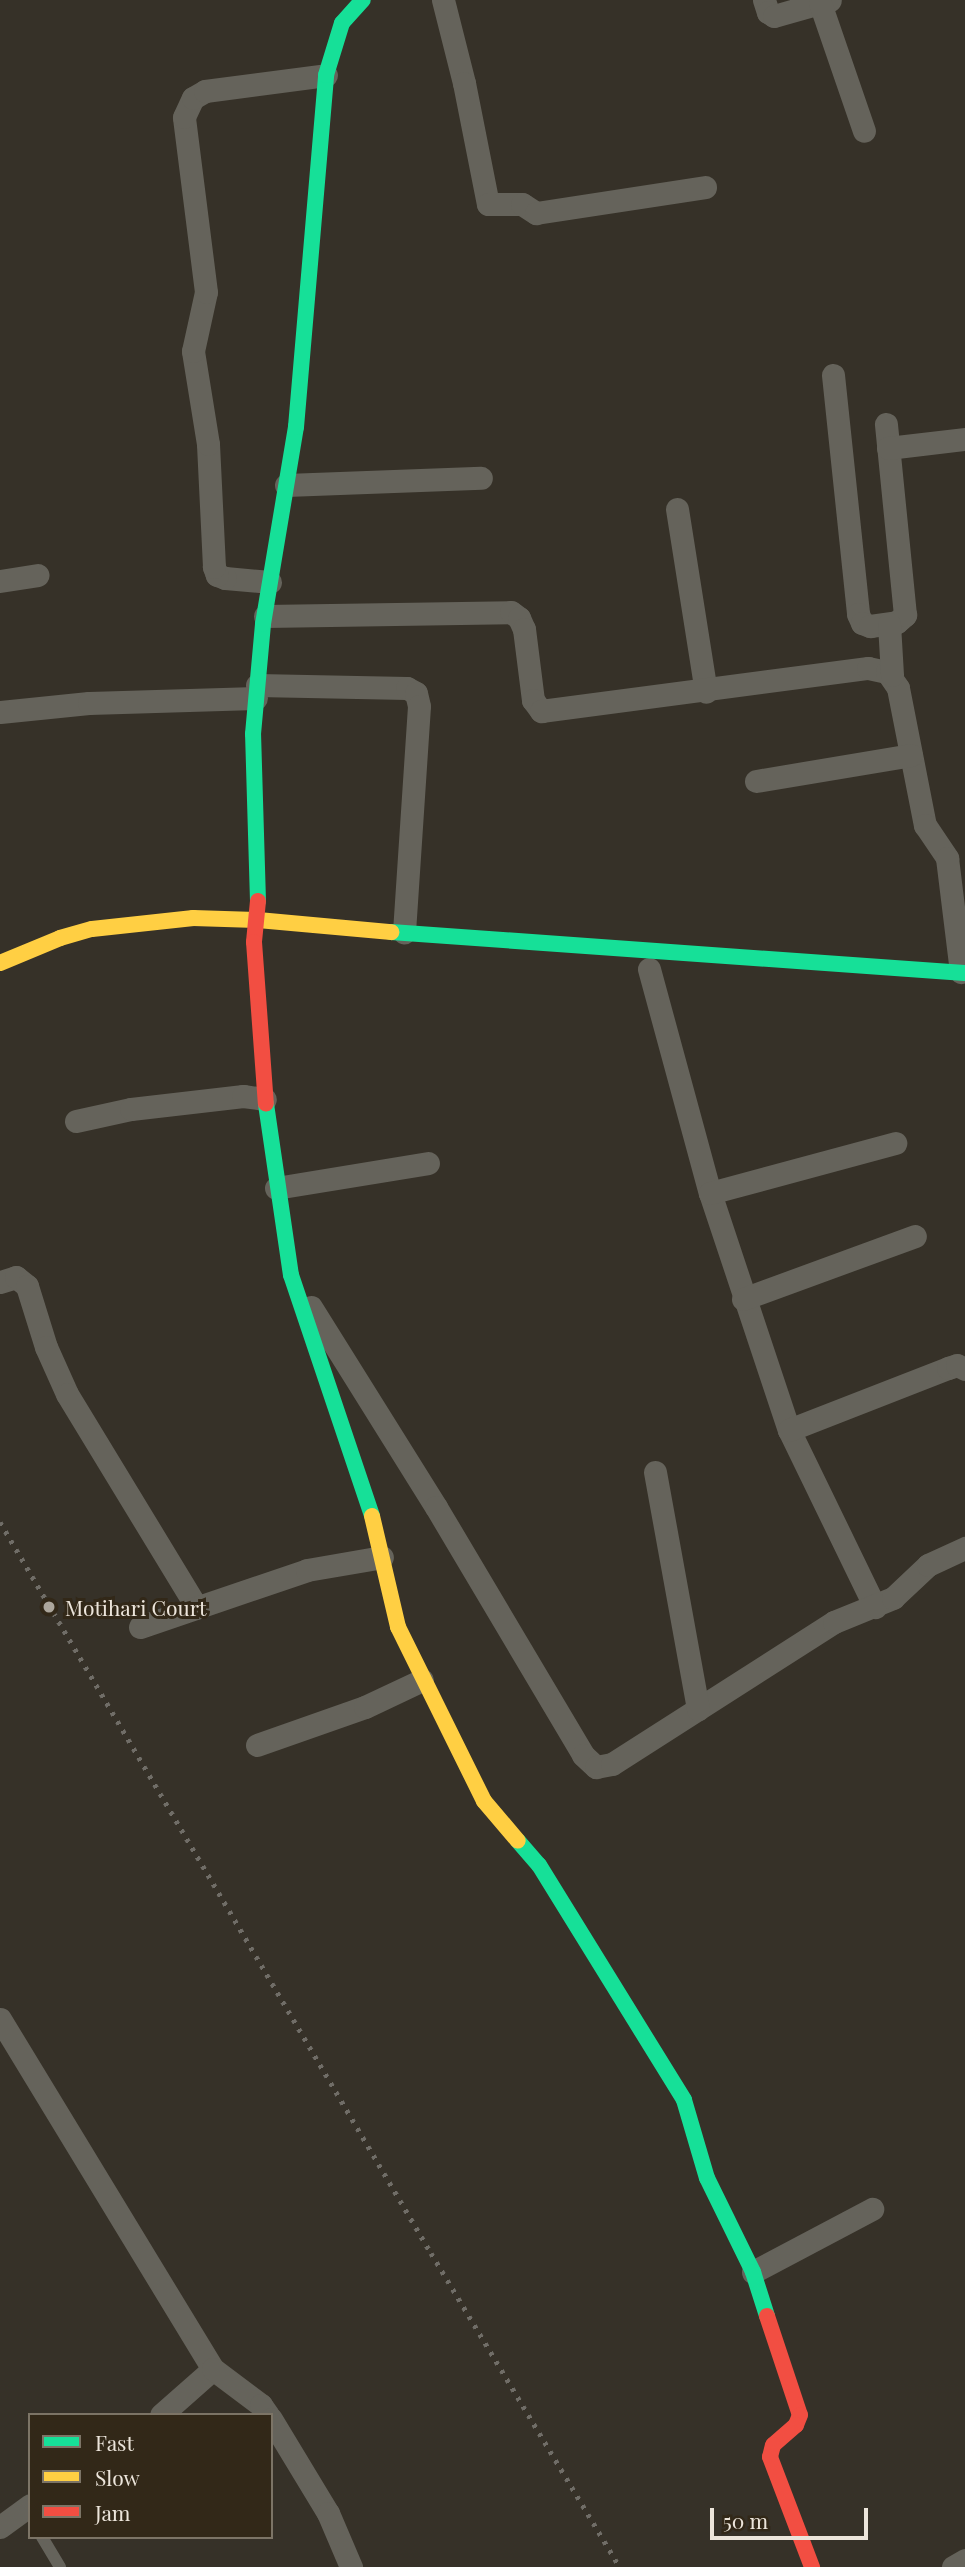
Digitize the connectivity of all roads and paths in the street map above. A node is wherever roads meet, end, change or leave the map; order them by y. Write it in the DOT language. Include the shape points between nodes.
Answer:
graph roads {
  1 [pos="443,0"];
  2 [pos="764,0"];
  3 [pos="361,1"];
  4 [pos="825,2"];
  5 [pos="326,75"];
  6 [pos="864,131"];
  7 [pos="705,187"];
  8 [pos="833,374"];
  9 [pos="886,424"];
  10 [pos="965,439"];
  11 [pos="888,448"];
  12 [pos="481,478"];
  13 [pos="286,485"];
  14 [pos="677,509"];
  15 [pos="38,575"];
  16 [pos="0,581"];
  17 [pos="271,582"];
  18 [pos="265,616"];
  19 [pos="889,624"];
  20 [pos="891,676"];
  21 [pos="257,691"];
  22 [pos="706,692"];
  23 [pos="0,712"];
  24 [pos="911,755"];
  25 [pos="756,782"];
  26 [pos="258,920"];
  27 [pos="404,933"];
  28 [pos="0,963"];
  29 [pos="650,969"];
  30 [pos="963,973"];
  31 [pos="265,1099"];
  32 [pos="76,1121"];
  33 [pos="895,1143"];
  34 [pos="428,1163"];
  35 [pos="276,1188"];
  36 [pos="710,1193"];
  37 [pos="915,1236"];
  38 [pos="291,1275"];
  39 [pos="0,1282"];
  40 [pos="743,1299"];
  41 [pos="965,1369"];
  42 [pos="789,1430"];
  43 [pos="654,1472"];
  44 [pos="965,1548"];
  45 [pos="382,1557"];
  46 [pos="875,1607"];
  47 [pos="197,1608"];
  48 [pos="140,1627"];
  49 [pos="422,1680"];
  50 [pos="698,1709"];
  51 [pos="257,1745"];
  52 [pos="0,2019"];
  53 [pos="872,2209"];
  54 [pos="753,2272"];
  55 [pos="213,2369"];
  56 [pos="163,2413"];
  57 [pos="267,2413"];
  58 [pos="273,2422"];
  59 [pos="28,2510"];
  60 [pos="0,2527"];
  61 [pos="43,2539"];
  62 [pos="965,2560"];
  63 [pos="347,2566"];
  64 [pos="60,2567"];
  65 [pos="812,2567"];
  66 [pos="953,2567"];
  1 -- 7 [label="street" via="488,204 522,204 536,213"];
  2 -- 4 [label="street" via="774,16"];
  3 -- 5 [label="street" via="342,23"];
  4 -- 6 [label="street"];
  5 -- 13 [label="street" via="296,427"];
  5 -- 17 [label="street" via="205,91 193,98 184,117 206,292 193,351 208,444 214,567 217,575 225,578"];
  8 -- 19 [label="street" via="858,614 865,625"];
  9 -- 11 [label="street"];
  10 -- 11 [label="street"];
  11 -- 19 [label="street" via="905,608 901,621"];
  12 -- 13 [label="street"];
  13 -- 17 [label="street"];
  14 -- 22 [label="street"];
  15 -- 16 [label="street"];
  17 -- 18 [label="street"];
  18 -- 21 [label="street"];
  18 -- 22 [label="street" via="511,612 524,629 534,700 541,711"];
  19 -- 20 [label="street"];
  20 -- 22 [label="street" via="868,668"];
  20 -- 24 [label="street" via="898,688"];
  21 -- 23 [label="street"];
  21 -- 26 [label="street" via="253,734"];
  21 -- 27 [label="street" via="407,688 416,693 419,706"];
  24 -- 25 [label="street"];
  24 -- 30 [label="street" via="927,830 947,858"];
  26 -- 27 [label="street"];
  26 -- 28 [label="street" via="193,918 92,929"];
  26 -- 31 [label="street" via="254,942"];
  27 -- 30 [label="street"];
  29 -- 36 [label="street"];
  31 -- 32 [label="street" via="243,1096 131,1109"];
  31 -- 35 [label="street"];
  33 -- 36 [label="street"];
  34 -- 35 [label="street"];
  35 -- 38 [label="street"];
  36 -- 40 [label="street"];
  37 -- 40 [label="street"];
  38 -- 45 [label="street"];
  38 -- 50 [label="street" via="590,1763 612,1764"];
  39 -- 47 [label="street" via="16,1277 27,1286 67,1394"];
  40 -- 42 [label="street"];
  41 -- 42 [label="street" via="957,1365 948,1368"];
  42 -- 46 [label="street"];
  43 -- 50 [label="street"];
  44 -- 46 [label="street" via="928,1565 893,1598"];
  45 -- 47 [label="street" via="307,1570"];
  45 -- 49 [label="street" via="391,1606"];
  46 -- 50 [label="street" via="834,1622"];
  47 -- 48 [label="street"];
  49 -- 51 [label="street" via="374,1704"];
  49 -- 54 [label="street" via="484,1801 539,1865 684,2099 707,2178"];
  52 -- 55 [label="street"];
  53 -- 54 [label="street"];
  54 -- 65 [label="street" via="800,2414 796,2425 772,2445 770,2457"];
  55 -- 56 [label="street"];
  55 -- 57 [label="street"];
  58 -- 63 [label="street" via="328,2513"];
  59 -- 60 [label="street"];
  61 -- 64 [label="lane"];
  62 -- 66 [label="street"];
}
